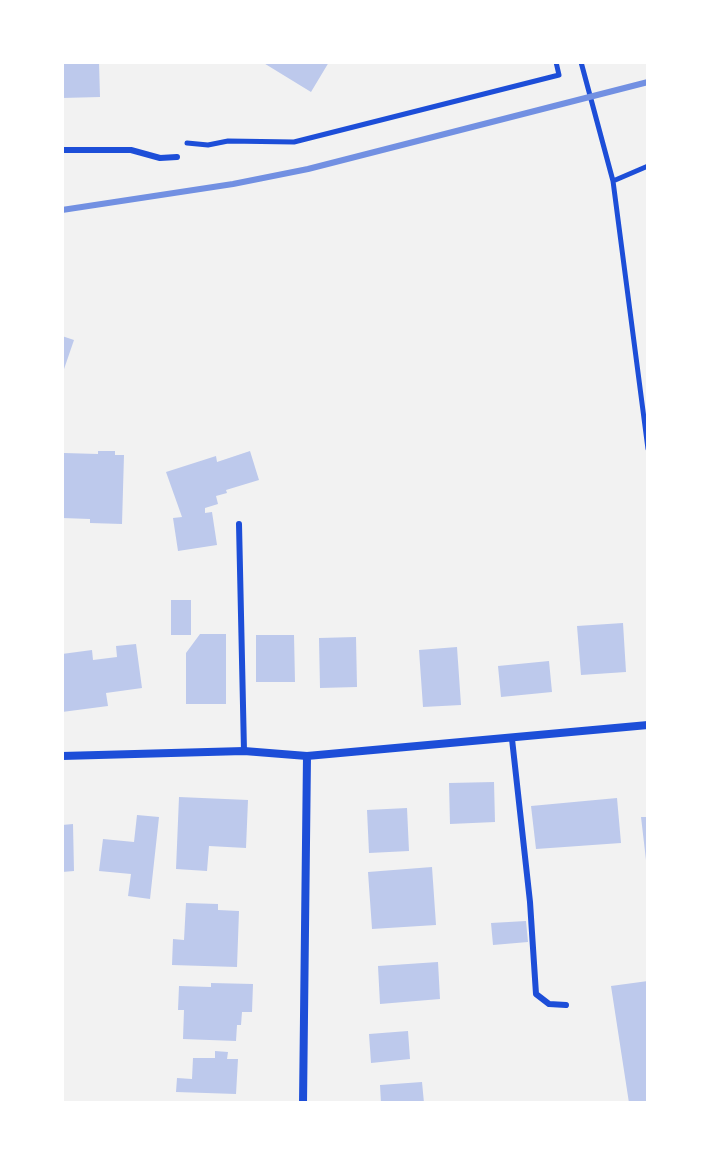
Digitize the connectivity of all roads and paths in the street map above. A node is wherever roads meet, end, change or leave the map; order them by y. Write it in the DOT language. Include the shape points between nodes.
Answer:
graph roads {
  1 [pos="556,62"];
  2 [pos="581,62"];
  3 [pos="62,150"];
  4 [pos="177,157"];
  5 [pos="648,166"];
  6 [pos="613,181"];
  7 [pos="648,449"];
  8 [pos="239,524"];
  9 [pos="648,725"];
  10 [pos="512,739"];
  11 [pos="244,751"];
  12 [pos="62,756"];
  13 [pos="307,756"];
  14 [pos="566,1005"];
  15 [pos="303,1103"];
  1 -- 4 [label="path" via="559,75 294,142 177,142"];
  2 -- 6 [label="path"];
  3 -- 4 [label="lane" via="131,150"];
  5 -- 6 [label="path"];
  6 -- 7 [label="path"];
  8 -- 11 [label="lane"];
  9 -- 10 [label="street"];
  10 -- 13 [label="street"];
  10 -- 14 [label="lane" via="536,994 549,1004"];
  11 -- 12 [label="street"];
  11 -- 13 [label="street"];
  13 -- 15 [label="street"];
}
